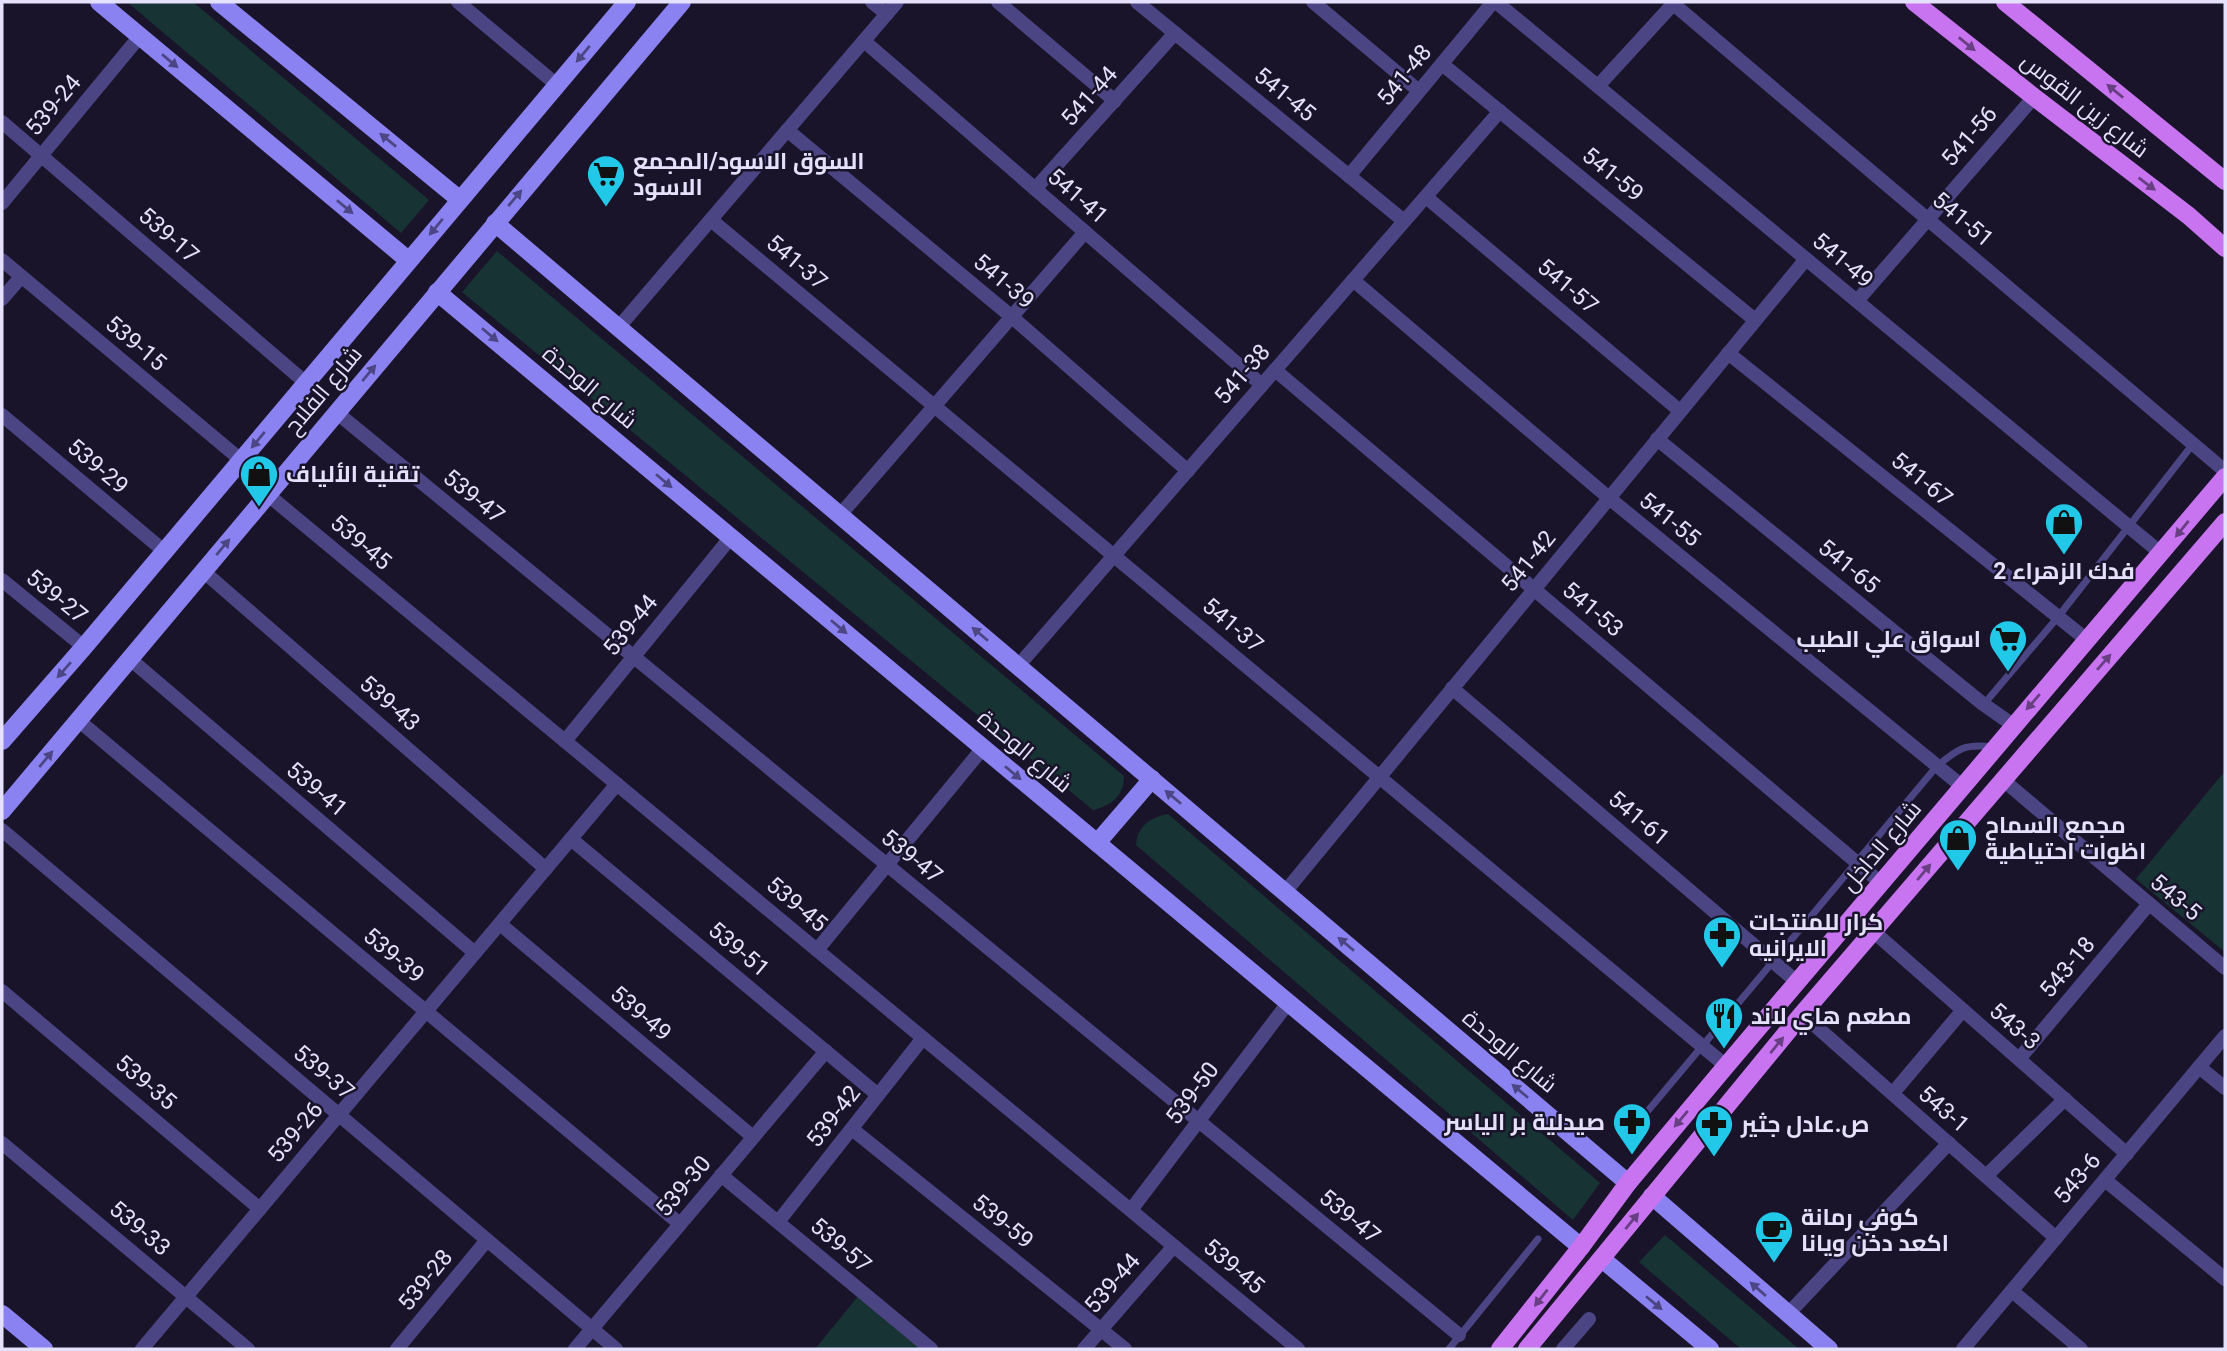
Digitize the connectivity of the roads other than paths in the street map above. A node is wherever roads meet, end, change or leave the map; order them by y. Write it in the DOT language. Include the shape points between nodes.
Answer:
graph roads {
  1 [pos="99,2"];
  2 [pos="219,2"];
  3 [pos="458,2"];
  4 [pos="627,2"];
  5 [pos="682,2"];
  6 [pos="872,2"];
  7 [pos="897,2"];
  8 [pos="998,2"];
  9 [pos="1137,2"];
  10 [pos="1313,2"];
  11 [pos="1495,2"];
  12 [pos="1673,2"];
  13 [pos="1914,2"];
  14 [pos="2015,5"];
  15 [pos="887,14"];
  16 [pos="1175,33"];
  17 [pos="140,36"];
  18 [pos="863,41"];
  19 [pos="1442,64"];
  20 [pos="557,85"];
  21 [pos="1598,86"];
  22 [pos="1419,92"];
  23 [pos="2034,97"];
  24 [pos="1115,101"];
  25 [pos="1500,111"];
  26 [pos="2,122"];
  27 [pos="787,130"];
  28 [pos="41,156"];
  29 [pos="1349,176"];
  30 [pos="2225,181"];
  31 [pos="1035,189"];
  32 [pos="1426,197"];
  33 [pos="459,199"];
  34 [pos="2,204"];
  35 [pos="1927,219"];
  36 [pos="710,220"];
  37 [pos="1404,221"];
  38 [pos="495,223"];
  39 [pos="1085,232"];
  40 [pos="2225,248"];
  41 [pos="1806,259"];
  42 [pos="2,260"];
  43 [pos="408,260"];
  44 [pos="21,276"];
  45 [pos="1353,280"];
  46 [pos="437,292"];
  47 [pos="2,299"];
  48 [pos="1857,301"];
  49 [pos="1012,317"];
  50 [pos="1755,320"];
  51 [pos="618,328"];
  52 [pos="1728,354"];
  53 [pos="1275,370"];
  54 [pos="306,383"];
  55 [pos="1262,385"];
  56 [pos="934,406"];
  57 [pos="1680,411"];
  58 [pos="336,412"];
  59 [pos="2,415"];
  60 [pos="1657,439"];
  61 [pos="2193,444"];
  62 [pos="241,460"];
  63 [pos="1188,471"];
  64 [pos="2225,471"];
  65 [pos="2225,477"];
  66 [pos="267,494"];
  67 [pos="1609,498"];
  68 [pos="840,515"];
  69 [pos="2225,522"];
  70 [pos="2130,527"];
  71 [pos="731,537"];
  72 [pos="164,551"];
  73 [pos="2162,554"];
  74 [pos="1114,556"];
  75 [pos="203,571"];
  76 [pos="2,580"];
  77 [pos="1534,589"];
  78 [pos="2058,617"];
  79 [pos="2087,640"];
  80 [pos="84,647"];
  81 [pos="634,657"];
  82 [pos="130,659"];
  83 [pos="1018,666"];
  84 [pos="1452,688"];
  85 [pos="1983,704"];
  86 [pos="78,720"];
  87 [pos="2013,725"];
  88 [pos="2,741"];
  89 [pos="565,741"];
  90 [pos="1995,747"];
  91 [pos="983,748"];
  92 [pos="1937,766"];
  93 [pos="1380,777"];
  94 [pos="1152,779"];
  95 [pos="2002,779"];
  96 [pos="617,784"];
  97 [pos="1963,787"];
  98 [pos="2,811"];
  99 [pos="2,830"];
  100 [pos="571,839"];
  101 [pos="1097,843"];
  102 [pos="1857,862"];
  103 [pos="887,865"];
  104 [pos="546,869"];
  105 [pos="1881,883"];
  106 [pos="1285,892"];
  107 [pos="2149,904"];
  108 [pos="500,924"];
  109 [pos="1874,932"];
  110 [pos="817,950"];
  111 [pos="475,953"];
  112 [pos="1773,962"];
  113 [pos="2225,968"];
  114 [pos="1797,982"];
  115 [pos="2,991"];
  116 [pos="1289,1003"];
  117 [pos="1963,1010"];
  118 [pos="426,1011"];
  119 [pos="1802,1014"];
  120 [pos="2225,1036"];
  121 [pos="923,1038"];
  122 [pos="1702,1045"];
  123 [pos="826,1051"];
  124 [pos="2019,1059"];
  125 [pos="1726,1066"];
  126 [pos="2199,1067"];
  127 [pos="2225,1088"];
  128 [pos="1893,1093"];
  129 [pos="878,1095"];
  130 [pos="2065,1099"];
  131 [pos="339,1115"];
  132 [pos="1199,1121"];
  133 [pos="1636,1125"];
  134 [pos="852,1129"];
  135 [pos="753,1137"];
  136 [pos="2,1143"];
  137 [pos="1949,1143"];
  138 [pos="2127,1154"];
  139 [pos="721,1175"];
  140 [pos="1986,1176"];
  141 [pos="2105,1180"];
  142 [pos="1628,1183"];
  143 [pos="1652,1196"];
  144 [pos="260,1209"];
  145 [pos="1131,1210"];
  146 [pos="778,1222"];
  147 [pos="680,1224"];
  148 [pos="2056,1238"];
  149 [pos="1538,1239"];
  150 [pos="487,1240"];
  151 [pos="1174,1246"];
  152 [pos="1581,1247"];
  153 [pos="1602,1259"];
  154 [pos="2225,1279"];
  155 [pos="2012,1291"];
  156 [pos="186,1297"];
  157 [pos="2,1314"];
  158 [pos="1788,1314"];
  159 [pos="1589,1319"];
  160 [pos="592,1329"];
  161 [pos="1101,1330"];
  162 [pos="1460,1335"];
  163 [pos="44,1349"];
  164 [pos="142,1349"];
  165 [pos="248,1349"];
  166 [pos="397,1349"];
  167 [pos="575,1349"];
  168 [pos="616,1349"];
  169 [pos="931,1349"];
  170 [pos="1084,1349"];
  171 [pos="1125,1349"];
  172 [pos="1298,1349"];
  173 [pos="1449,1349"];
  174 [pos="1500,1349"];
  175 [pos="1527,1349"];
  176 [pos="1563,1349"];
  177 [pos="1710,1349"];
  178 [pos="1829,1349"];
  179 [pos="1963,1349"];
  180 [pos="2081,1349"];
  1 -- 17 [label="street"];
  33 -- 2 [label="street, one-way"];
  3 -- 20 [label="street"];
  4 -- 20 [label="street, شارع الفلاح, one-way"];
  38 -- 5 [label="street, شارع الفلاح, one-way"];
  6 -- 15 [label="street"];
  7 -- 15 [label="street"];
  8 -- 24 [label="street"];
  9 -- 16 [label="street, 541-45"];
  10 -- 22 [label="street"];
  11 -- 19 [label="street, 541-48"];
  11 -- 21 [label="street, 541-49"];
  12 -- 21 [label="street"];
  12 -- 35 [label="street, 541-51"];
  13 -- 23 [label="main road, شارع زين القوس, one-way"];
  30 -- 14 [label="main road, شارع زين القوس, one-way"];
  15 -- 18 [label="street"];
  16 -- 24 [label="street, 541-44"];
  16 -- 29 [label="street, 541-45"];
  17 -- 28 [label="street, 539-24"];
  17 -- 43 [label="street, one-way"];
  18 -- 27 [label="street"];
  18 -- 31 [label="street, 541-41"];
  19 -- 22 [label="street, 541-48"];
  19 -- 25 [label="street, 541-59"];
  20 -- 33 [label="street, شارع الفلاح"];
  21 -- 41 [label="street, 541-49"];
  22 -- 29 [label="street, 541-48"];
  23 -- 35 [label="street, 541-56"];
  23 -- 40 [label="main road, شارع زين القوس, one-way"];
  24 -- 31 [label="street, 541-44"];
  25 -- 32 [label="street, 541-38"];
  25 -- 50 [label="street, 541-59"];
  26 -- 28 [label="street, 539-17"];
  27 -- 36 [label="street"];
  27 -- 49 [label="street, 541-39"];
  28 -- 34 [label="street, 539-24"];
  28 -- 54 [label="street, 539-17"];
  29 -- 37 [label="street, 541-45"];
  31 -- 39 [label="street, 541-41"];
  32 -- 37 [label="street, 541-38"];
  32 -- 57 [label="street, 541-57"];
  33 -- 43 [label="street, شارع الفلاح, one-way"];
  35 -- 48 [label="street, 541-56"];
  35 -- 61 [label="street, 541-51"];
  36 -- 51 [label="street"];
  36 -- 56 [label="street, 541-37"];
  37 -- 45 [label="street, 541-38"];
  38 -- 46 [label="street, شارع الفلاح"];
  38 -- 51 [label="street, شارع الوحدة"];
  39 -- 49 [label="street"];
  39 -- 55 [label="street, 541-41"];
  41 -- 48 [label="street, 541-49"];
  41 -- 50 [label="street, 541-42"];
  42 -- 44 [label="street, 539-15"];
  43 -- 54 [label="street, شارع الفلاح"];
  44 -- 47 [label="street"];
  44 -- 62 [label="street, 539-15"];
  45 -- 53 [label="street, 541-38"];
  45 -- 67 [label="street, 541-55"];
  58 -- 46 [label="street, شارع الفلاح, one-way"];
  46 -- 71 [label="street, شارع الوحدة, one-way"];
  48 -- 70 [label="street, 541-49"];
  49 -- 56 [label="street"];
  49 -- 63 [label="street, 541-39"];
  50 -- 52 [label="street, 541-42"];
  51 -- 68 [label="street, شارع الوحدة"];
  52 -- 57 [label="street, 541-42"];
  52 -- 78 [label="street, 541-67"];
  53 -- 55 [label="street, 541-38"];
  53 -- 77 [label="street, 541-53"];
  54 -- 62 [label="street, شارع الفلاح, one-way"];
  55 -- 63 [label="street, 541-38"];
  56 -- 68 [label="street"];
  56 -- 74 [label="street, 541-37"];
  57 -- 60 [label="street, 541-42"];
  58 -- 66 [label="street, شارع الفلاح"];
  58 -- 81 [label="street, 539-47"];
  59 -- 72 [label="street, 539-29"];
  60 -- 67 [label="street, 541-42"];
  60 -- 85 [label="street, 541-65"];
  61 -- 64 [label="street, 541-51"];
  61 -- 70 [label="lane"];
  62 -- 72 [label="street, شارع الفلاح"];
  63 -- 74 [label="street, 541-38"];
  65 -- 73 [label="main road, شارع الداخل, one-way"];
  75 -- 66 [label="street, شارع الفلاح, one-way"];
  66 -- 89 [label="street, 539-45"];
  67 -- 77 [label="street, 541-42"];
  67 -- 92 [label="street, 541-55"];
  83 -- 68 [label="street, شارع الوحدة, one-way"];
  95 -- 69 [label="main road, one-way"];
  70 -- 73 [label="street, 541-49"];
  70 -- 78 [label="lane"];
  71 -- 81 [label="street, 539-44"];
  71 -- 91 [label="street, شارع الوحدة, one-way"];
  72 -- 80 [label="street, شارع الفلاح"];
  73 -- 79 [label="main road, شارع الداخل"];
  74 -- 83 [label="street, 541-38"];
  74 -- 93 [label="street, 541-37"];
  75 -- 82 [label="street, شارع الفلاح"];
  75 -- 104 [label="street, 539-43"];
  76 -- 80 [label="street, 539-27"];
  77 -- 84 [label="street, 541-42"];
  77 -- 102 [label="street, 541-53"];
  78 -- 79 [label="street, 541-67"];
  78 -- 85 [label="lane"];
  79 -- 87 [label="main road, شارع الداخل, one-way"];
  80 -- 88 [label="street, شارع الفلاح, one-way"];
  81 -- 89 [label="street, 539-44"];
  81 -- 103 [label="street, 539-47"];
  82 -- 86 [label="street, شارع الفلاح"];
  82 -- 111 [label="street, 539-41"];
  83 -- 94 [label="street, شارع الوحدة"];
  84 -- 93 [label="street, 541-42"];
  84 -- 112 [label="street, 541-61"];
  85 -- 87 [label="street, 541-65"];
  98 -- 86 [label="street, شارع الفلاح, one-way"];
  86 -- 118 [label="street, 539-39"];
  87 -- 90 [label="main road, شارع الداخل"];
  89 -- 96 [label="street, 539-45"];
  90 -- 92 [label="lane" via="1972,744"];
  90 -- 97 [label="main road, شارع الداخل"];
  91 -- 101 [label="street, شارع الوحدة, one-way"];
  91 -- 103 [label="street"];
  92 -- 97 [label="street, 541-55"];
  92 -- 102 [label="lane"];
  93 -- 106 [label="street, 541-42"];
  93 -- 122 [label="street, 541-37"];
  94 -- 101 [label="street"];
  106 -- 94 [label="street, شارع الوحدة, one-way"];
  95 -- 107 [label="street, 543-5"];
  109 -- 95 [label="main road, one-way"];
  96 -- 100 [label="street, 539-26"];
  96 -- 110 [label="street, 539-45"];
  97 -- 105 [label="main road, شارع الداخل"];
  99 -- 131 [label="street, 539-37"];
  100 -- 104 [label="street, 539-26"];
  100 -- 123 [label="street, 539-51"];
  101 -- 116 [label="street, شارع الوحدة"];
  102 -- 105 [label="street, 541-53"];
  102 -- 112 [label="lane"];
  103 -- 110 [label="street"];
  103 -- 132 [label="street, 539-47"];
  104 -- 108 [label="street, 539-26"];
  105 -- 114 [label="main road, شارع الداخل"];
  142 -- 106 [label="street, شارع الوحدة, one-way"];
  107 -- 113 [label="street, 543-5"];
  107 -- 124 [label="street, 543-18"];
  108 -- 111 [label="street, 539-26"];
  108 -- 135 [label="street, 539-49"];
  109 -- 117 [label="street, 543-3"];
  109 -- 119 [label="main road"];
  110 -- 121 [label="street, 539-45"];
  111 -- 118 [label="street, 539-26"];
  112 -- 114 [label="street, 541-61"];
  112 -- 122 [label="lane"];
  114 -- 125 [label="main road, شارع الداخل"];
  115 -- 144 [label="street, 539-35"];
  116 -- 132 [label="street, 539-50"];
  116 -- 152 [label="street, شارع الوحدة"];
  117 -- 124 [label="street, 543-3"];
  117 -- 128 [label="street"];
  118 -- 131 [label="street, 539-26"];
  118 -- 147 [label="street, 539-39"];
  119 -- 128 [label="street, 543-1"];
  143 -- 119 [label="main road, one-way"];
  120 -- 126 [label="street, 543-6"];
  121 -- 129 [label="street, 539-42"];
  121 -- 145 [label="street, 539-45"];
  122 -- 125 [label="street, 541-37"];
  122 -- 133 [label="lane"];
  123 -- 129 [label="street, 539-51"];
  123 -- 135 [label="street, 539-30"];
  124 -- 130 [label="street, 543-3"];
  125 -- 142 [label="main road, شارع الداخل, one-way"];
  126 -- 127 [label="street"];
  126 -- 138 [label="street, 543-6"];
  128 -- 137 [label="street, 543-1"];
  129 -- 134 [label="street, 539-42"];
  130 -- 138 [label="street, 543-3"];
  130 -- 140 [label="street"];
  131 -- 144 [label="street, 539-26"];
  131 -- 150 [label="street, 539-37"];
  132 -- 145 [label="street, 539-50"];
  132 -- 162 [label="street, 539-47"];
  134 -- 146 [label="street, 539-42"];
  134 -- 161 [label="street, 539-59"];
  135 -- 139 [label="street, 539-30"];
  136 -- 156 [label="street, 539-33"];
  137 -- 140 [label="street, 543-1"];
  137 -- 158 [label="street"];
  138 -- 141 [label="street, 543-6"];
  139 -- 146 [label="street, 539-57"];
  139 -- 147 [label="street, 539-30"];
  140 -- 148 [label="street, 543-1"];
  141 -- 148 [label="street, 543-6"];
  141 -- 154 [label="street"];
  142 -- 152 [label="main road, شارع الداخل"];
  153 -- 143 [label="main road, one-way"];
  158 -- 143 [label="street, one-way"];
  144 -- 156 [label="street, 539-26"];
  145 -- 151 [label="street, 539-45"];
  146 -- 169 [label="street, 539-57"];
  147 -- 160 [label="street, 539-30"];
  148 -- 155 [label="street, 543-6"];
  149 -- 162 [label="lane"];
  150 -- 160 [label="street, 539-37"];
  150 -- 166 [label="street, 539-28"];
  151 -- 161 [label="street, 539-44"];
  151 -- 172 [label="street, 539-45"];
  152 -- 174 [label="main road, شارع الداخل, one-way"];
  153 -- 175 [label="main road"];
  153 -- 177 [label="street, one-way"];
  155 -- 179 [label="street, 543-6"];
  155 -- 180 [label="street"];
  156 -- 164 [label="street, 539-26"];
  156 -- 165 [label="street, 539-33"];
  157 -- 163 [label="street"];
  158 -- 178 [label="street"];
  159 -- 176 [label="street"];
  160 -- 167 [label="street, 539-30"];
  160 -- 168 [label="street, 539-37"];
  161 -- 170 [label="street, 539-44"];
  161 -- 171 [label="street, 539-59"];
  162 -- 173 [label="lane"];
}
